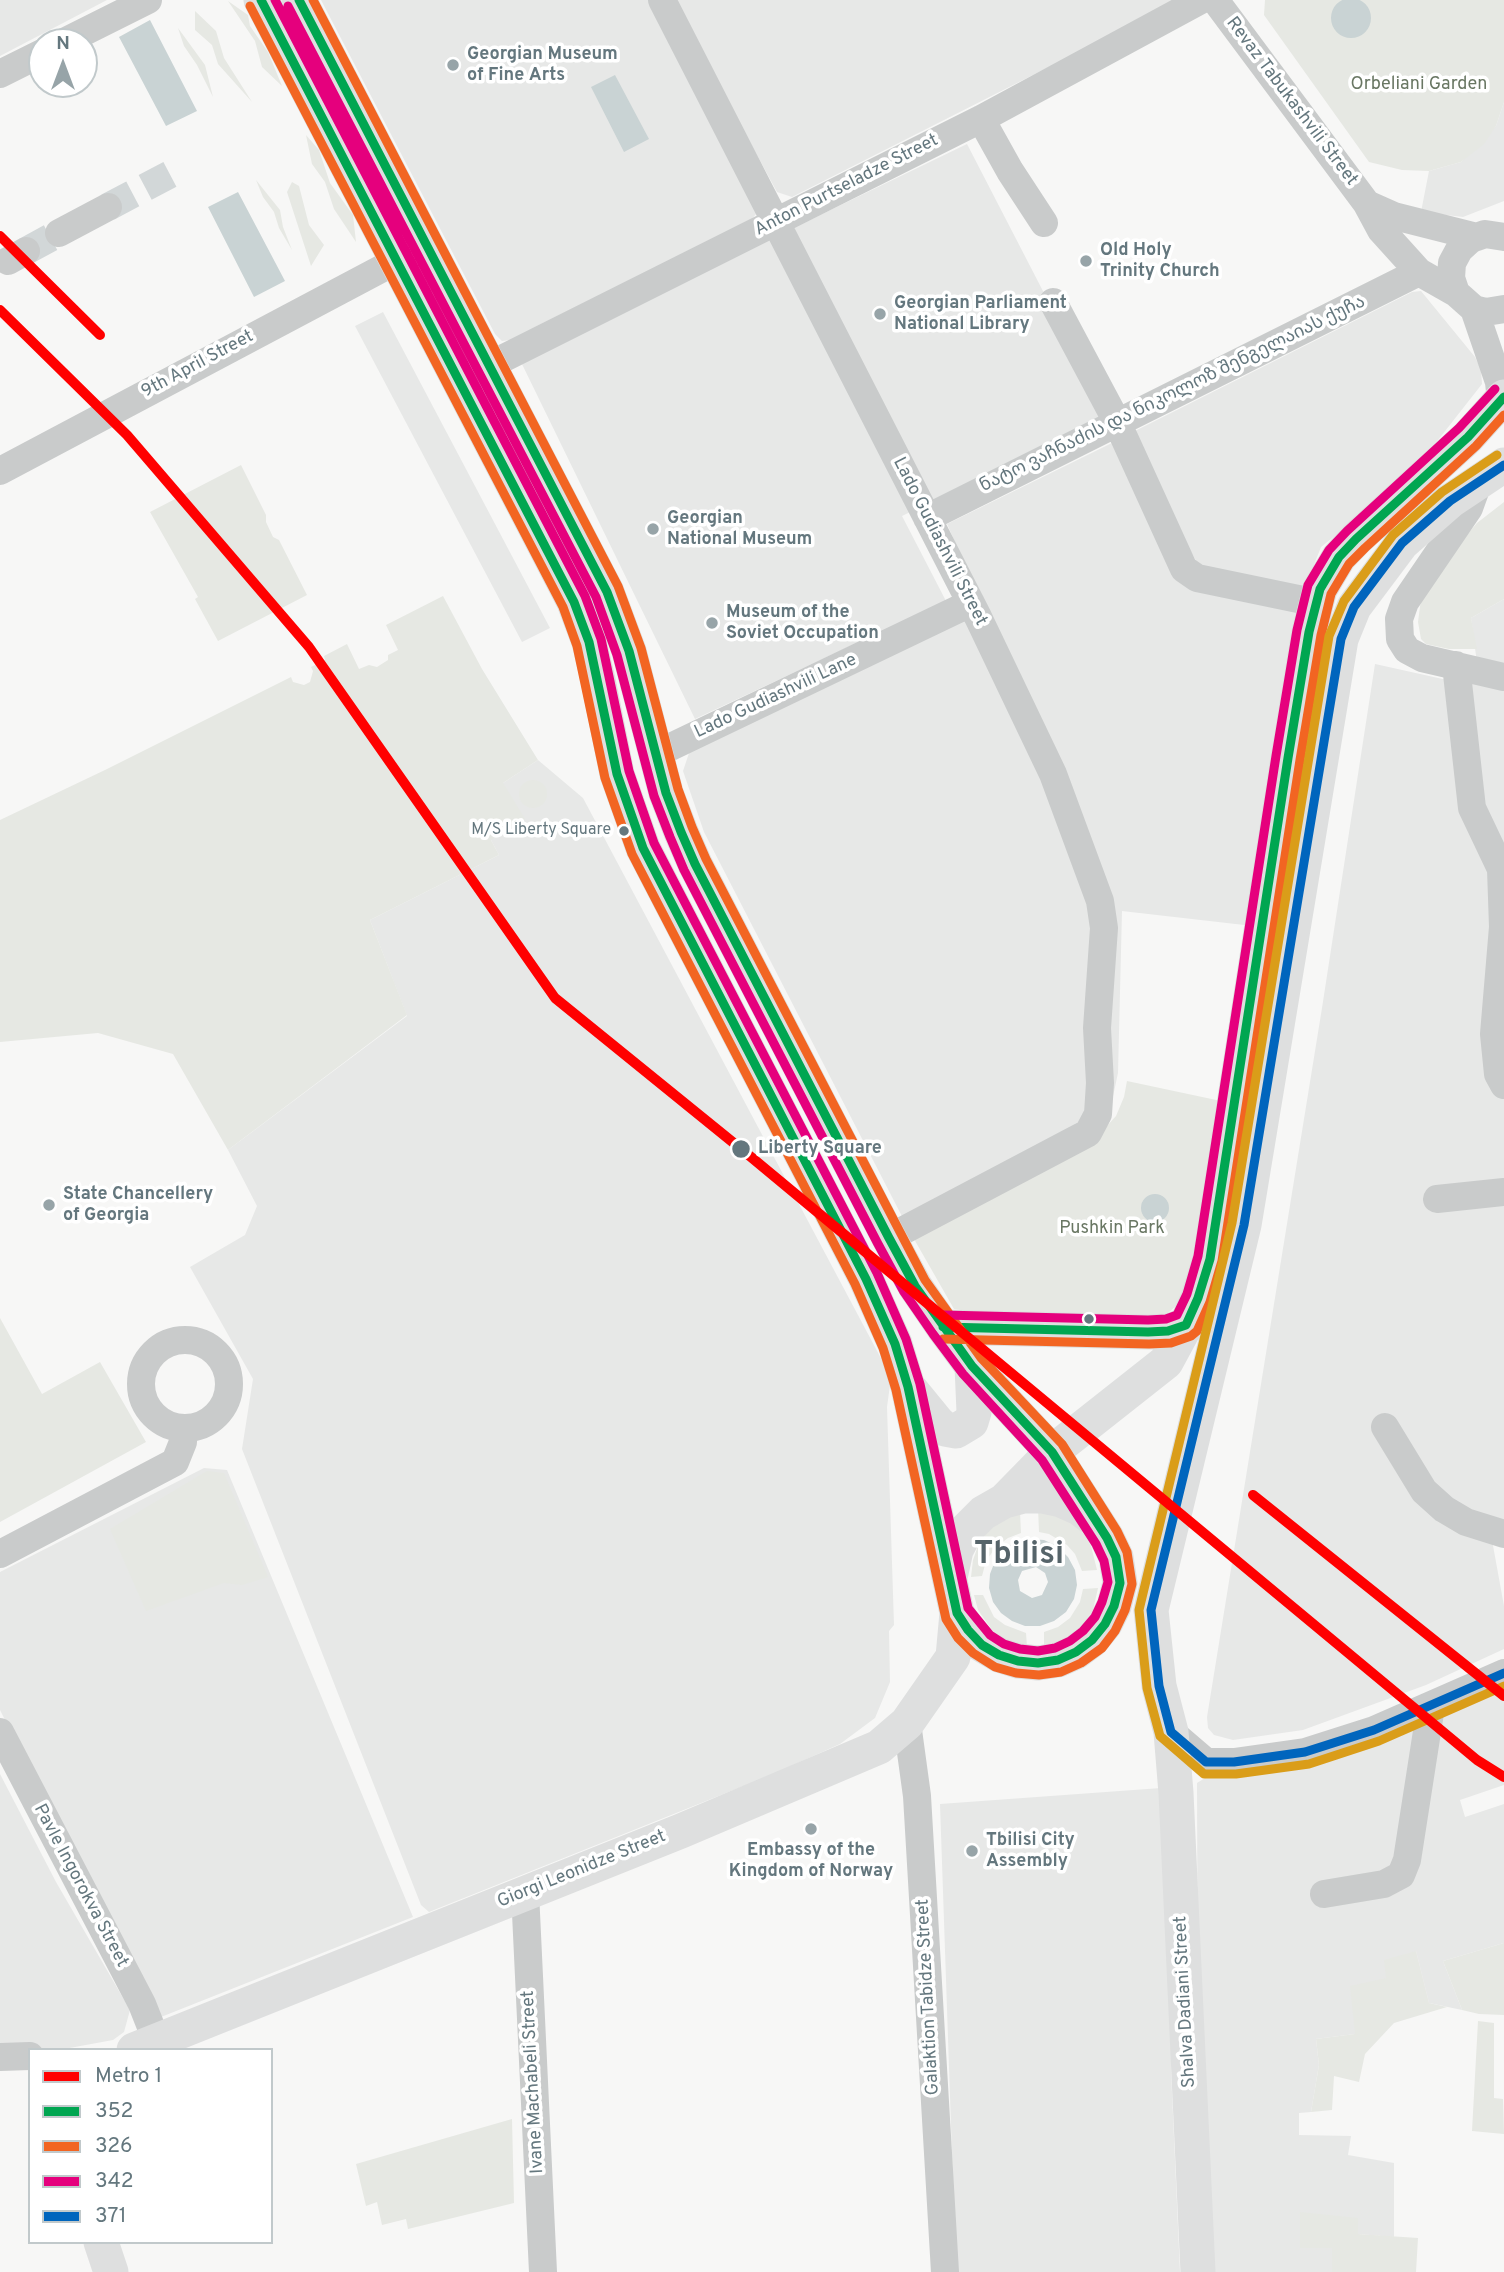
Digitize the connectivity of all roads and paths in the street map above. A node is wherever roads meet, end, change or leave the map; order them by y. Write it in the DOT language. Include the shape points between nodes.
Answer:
graph roads {
  1 [pos="148,0"];
  2 [pos="261,0"];
  3 [pos="299,0"];
  4 [pos="662,0"];
  5 [pos="1201,0"];
  6 [pos="1215,0"];
  7 [pos="92,28"];
  8 [pos="28,60"];
  9 [pos="0,74"];
  10 [pos="981,119"];
  11 [pos="1367,204"];
  12 [pos="108,207"];
  13 [pos="775,223"];
  14 [pos="1044,223"];
  15 [pos="1493,232"];
  16 [pos="60,233"];
  17 [pos="396,261"];
  18 [pos="1419,272"];
  19 [pos="1465,301"];
  20 [pos="1052,302"];
  21 [pos="1504,309"];
  22 [pos="488,366"];
  23 [pos="1503,399"];
  24 [pos="1117,422"];
  25 [pos="0,471"];
  26 [pos="1491,474"];
  27 [pos="927,518"];
  28 [pos="971,603"];
  29 [pos="1315,607"];
  30 [pos="1456,665"];
  31 [pos="1504,677"];
  32 [pos="656,754"];
  33 [pos="1504,1085"];
  34 [pos="1504,1192"];
  35 [pos="1437,1199"];
  36 [pos="889,1238"];
  37 [pos="1186,1325"];
  38 [pos="943,1327"];
  39 [pos="972,1366"];
  40 [pos="908,1387"];
  41 [pos="1385,1427"];
  42 [pos="182,1428"];
  43 [pos="1052,1452"];
  44 [pos="1004,1501"];
  45 [pos="1094,1520"];
  46 [pos="1504,1534"];
  47 [pos="0,1555"];
  48 [pos="951,1573"];
  49 [pos="1157,1583"];
  50 [pos="1114,1606"];
  51 [pos="957,1613"];
  52 [pos="1504,1673"];
  53 [pos="1159,1686"];
  54 [pos="1431,1706"];
  55 [pos="907,1723"];
  56 [pos="0,1732"];
  57 [pos="1171,1732"];
  58 [pos="525,1892"];
  59 [pos="1324,1894"];
  60 [pos="146,2046"];
  61 [pos="28,2056"];
  62 [pos="0,2057"];
  63 [pos="102,2244"];
  64 [pos="111,2272"];
  65 [pos="543,2272"];
  66 [pos="945,2272"];
  67 [pos="1198,2272"];
  1 -- 7 [label="street"];
  2 -- 17 [label="main road"];
  3 -- 22 [label="main road"];
  4 -- 13 [label="street, Lado Gudiashvili Street"];
  5 -- 10 [label="street, Anton Purtseladze Street"];
  6 -- 11 [label="street, Revaz Tabukashvili Street"];
  8 -- 9 [label="street"];
  10 -- 13 [label="street, Anton Purtseladze Street"];
  10 -- 14 [label="street"];
  11 -- 15 [label="street, Revaz Tabukashvili Street" via="1394,216"];
  11 -- 18 [label="street, Revaz Tabukashvili Street" via="1381,230"];
  12 -- 16 [label="street"];
  13 -- 22 [label="street, Anton Purtseladze Street"];
  13 -- 27 [label="street, Lado Gudiashvili Street"];
  15 -- 19 [label="street" via="1471,239 1452,263 1451,278"];
  17 -- 25 [label="street, 9th April Street"];
  17 -- 40 [label="main road" via="574,602 589,642 617,774 643,848 855,1257 895,1344"];
  18 -- 19 [label="street, Revaz Tabukashvili Street"];
  18 -- 24 [label="street, ნატო ვაჩნაძის და ნიკოლოზ შენგელაიას ქუჩა"];
  19 -- 21 [label="street" via="1486,312"];
  19 -- 23 [label="street"];
  20 -- 24 [label="street"];
  22 -- 32 [label="main road" via="607,592 629,651"];
  23 -- 29 [label="main road" via="1339,557"];
  24 -- 27 [label="street, ნატო ვაჩნაძის და ნიკოლოზ შენგელაიას ქუჩა"];
  24 -- 29 [label="street" via="1184,569 1197,578 1303,600"];
  26 -- 30 [label="street" via="1405,602 1399,619 1400,639 1407,650"];
  26 -- 49 [label="main road" via="1450,501 1402,543 1354,607 1341,639 1244,1225"];
  27 -- 28 [label="street, Lado Gudiashvili Street"];
  28 -- 32 [label="street, Lado Gudiashvili Lane"];
  28 -- 36 [label="street, Lado Gudiashvili Street" via="1054,774 1100,901 1104,928 1097,1028 1098,1114 1088,1133"];
  29 -- 37 [label="main road" via="1287,758 1210,1259"];
  30 -- 31 [label="street"];
  30 -- 33 [label="street" via="1472,808 1501,869 1503,927 1494,1034 1498,1074"];
  32 -- 36 [label="main road" via="666,793 695,863"];
  34 -- 35 [label="street"];
  36 -- 38 [label="main road"];
  37 -- 38 [label="main road" via="1148,1332"];
  37 -- 43 [label="main road" via="1166,1362"];
  38 -- 39 [label="main road"];
  39 -- 40 [label="main road" via="974,1412 971,1422 956,1431 938,1423"];
  39 -- 43 [label="main road"];
  40 -- 48 [label="main road"];
  41 -- 46 [label="street" via="1424,1491 1444,1509 1466,1522"];
  42 -- 47 [label="street" via="183,1442 175,1462"];
  43 -- 44 [label="main road"];
  43 -- 45 [label="main road"];
  44 -- 45 [label="main road" via="1023,1496 1052,1498 1079,1508"];
  44 -- 48 [label="main road" via="967,1529"];
  45 -- 50 [label="main road" via="1116,1557 1120,1583"];
  48 -- 51 [label="main road"];
  49 -- 50 [label="main road"];
  49 -- 53 [label="main road" via="1151,1609"];
  50 -- 51 [label="main road" via="1093,1640 1058,1660 1038,1663 999,1655 968,1630"];
  50 -- 53 [label="main road"];
  51 -- 55 [label="main road, Giorgi Leonidze Street" via="953,1657"];
  52 -- 54 [label="street"];
  53 -- 57 [label="main road, Shalva Dadiani Street"];
  54 -- 57 [label="street" via="1304,1752 1234,1762 1206,1762"];
  54 -- 59 [label="street" via="1401,1875 1384,1884"];
  55 -- 58 [label="main road, Giorgi Leonidze Street" via="861,1756"];
  55 -- 66 [label="street, Galaktion Tabidze Street" via="916,1796"];
  56 -- 60 [label="street, Pavle Ingorokva Street" via="142,2004"];
  57 -- 67 [label="main road, Shalva Dadiani Street"];
  58 -- 60 [label="main road, Giorgi Leonidze Street"];
  58 -- 65 [label="street, Ivane Machabeli Street"];
  61 -- 62 [label="street"];
  63 -- 64 [label="main road"];
}
